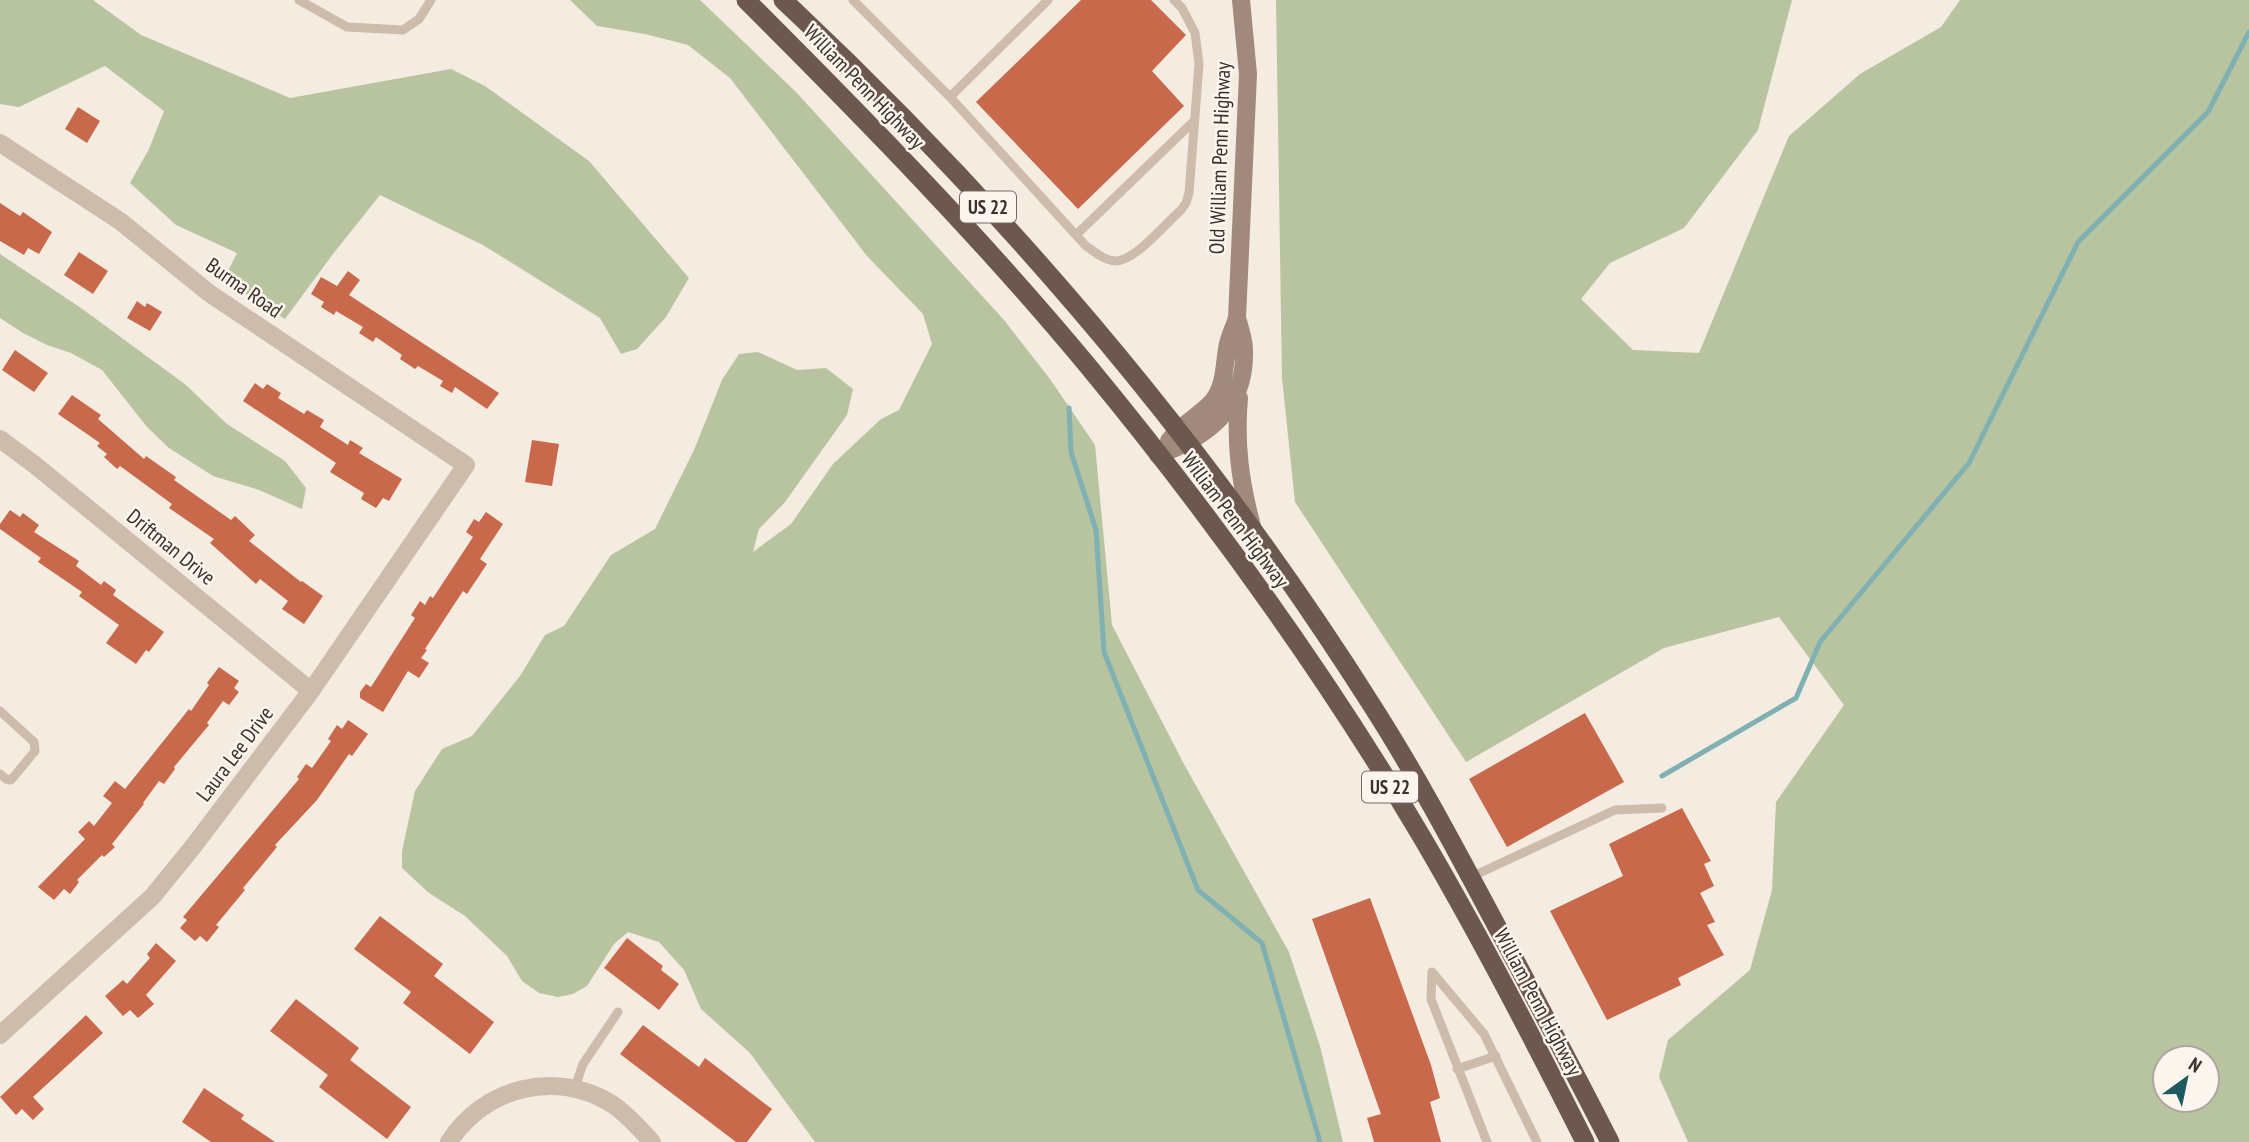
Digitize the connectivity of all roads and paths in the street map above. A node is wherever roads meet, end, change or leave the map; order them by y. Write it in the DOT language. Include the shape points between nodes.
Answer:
graph roads {
  1 [pos="299,0"];
  2 [pos="431,0"];
  3 [pos="746,0"];
  4 [pos="783,0"];
  5 [pos="853,0"];
  6 [pos="1048,0"];
  7 [pos="1174,0"];
  8 [pos="1241,0"];
  9 [pos="950,97"];
  10 [pos="1195,120"];
  11 [pos="0,143"];
  12 [pos="1076,235"];
  13 [pos="1237,318"];
  14 [pos="1240,388"];
  15 [pos="1182,438"];
  16 [pos="0,439"];
  17 [pos="1158,455"];
  18 [pos="466,465"];
  19 [pos="1253,532"];
  20 [pos="311,691"];
  21 [pos="0,711"];
  22 [pos="0,774"];
  23 [pos="1662,808"];
  24 [pos="1471,877"];
  25 [pos="618,1012"];
  26 [pos="0,1035"];
  27 [pos="1496,1056"];
  28 [pos="1457,1069"];
  29 [pos="574,1090"];
  30 [pos="449,1142"];
  31 [pos="652,1142"];
  32 [pos="1488,1142"];
  33 [pos="1537,1142"];
  34 [pos="1585,1142"];
  35 [pos="1610,1142"];
  1 -- 2 [label="lane" via="347,27 403,30 419,19"];
  3 -- 17 [label="highway, William Penn Highway / US 22" via="964,225 1088,366"];
  4 -- 15 [label="highway, William Penn Highway / US 22" via="986,205 1111,348"];
  5 -- 9 [label="lane"];
  6 -- 9 [label="lane"];
  7 -- 10 [label="lane" via="1195,33 1199,64"];
  8 -- 13 [label="main road, Old William Penn Highway" via="1248,74"];
  9 -- 12 [label="lane"];
  10 -- 12 [label="lane"];
  10 -- 12 [label="lane" via="1189,192 1181,210 1135,254 1116,261 1099,256"];
  11 -- 18 [label="street, Burma Road" via="120,222 209,293"];
  13 -- 14 [label="main road, Old William Penn Highway" via="1245,348"];
  13 -- 15 [label="main road, Old William Penn Highway" via="1218,392"];
  14 -- 15 [label="main road, Old William Penn Highway" via="1228,411"];
  14 -- 19 [label="main road" via="1239,470"];
  15 -- 17 [label="main road, Old William Penn Highway"];
  15 -- 19 [label="highway, William Penn Highway / US 22"];
  16 -- 20 [label="street, Driftman Drive"];
  17 -- 34 [label="highway, William Penn Highway / US 22" via="1275,613 1388,783 1463,910"];
  18 -- 20 [label="street, Laura Lee Drive"];
  19 -- 24 [label="highway, William Penn Highway / US 22" via="1371,705"];
  20 -- 26 [label="street, Laura Lee Drive" via="152,897"];
  21 -- 22 [label="lane" via="34,742 35,751 11,780"];
  23 -- 24 [label="lane" via="1615,810"];
  24 -- 35 [label="highway, William Penn Highway / US 22"];
  25 -- 29 [label="lane" via="583,1064"];
  27 -- 28 [label="lane"];
  27 -- 28 [label="lane" via="1470,1014 1432,972 1431,999"];
  27 -- 33 [label="lane"];
  28 -- 32 [label="lane"];
  29 -- 30 [label="street" via="528,1087 498,1097 474,1111"];
  29 -- 31 [label="street" via="612,1105"];
}
